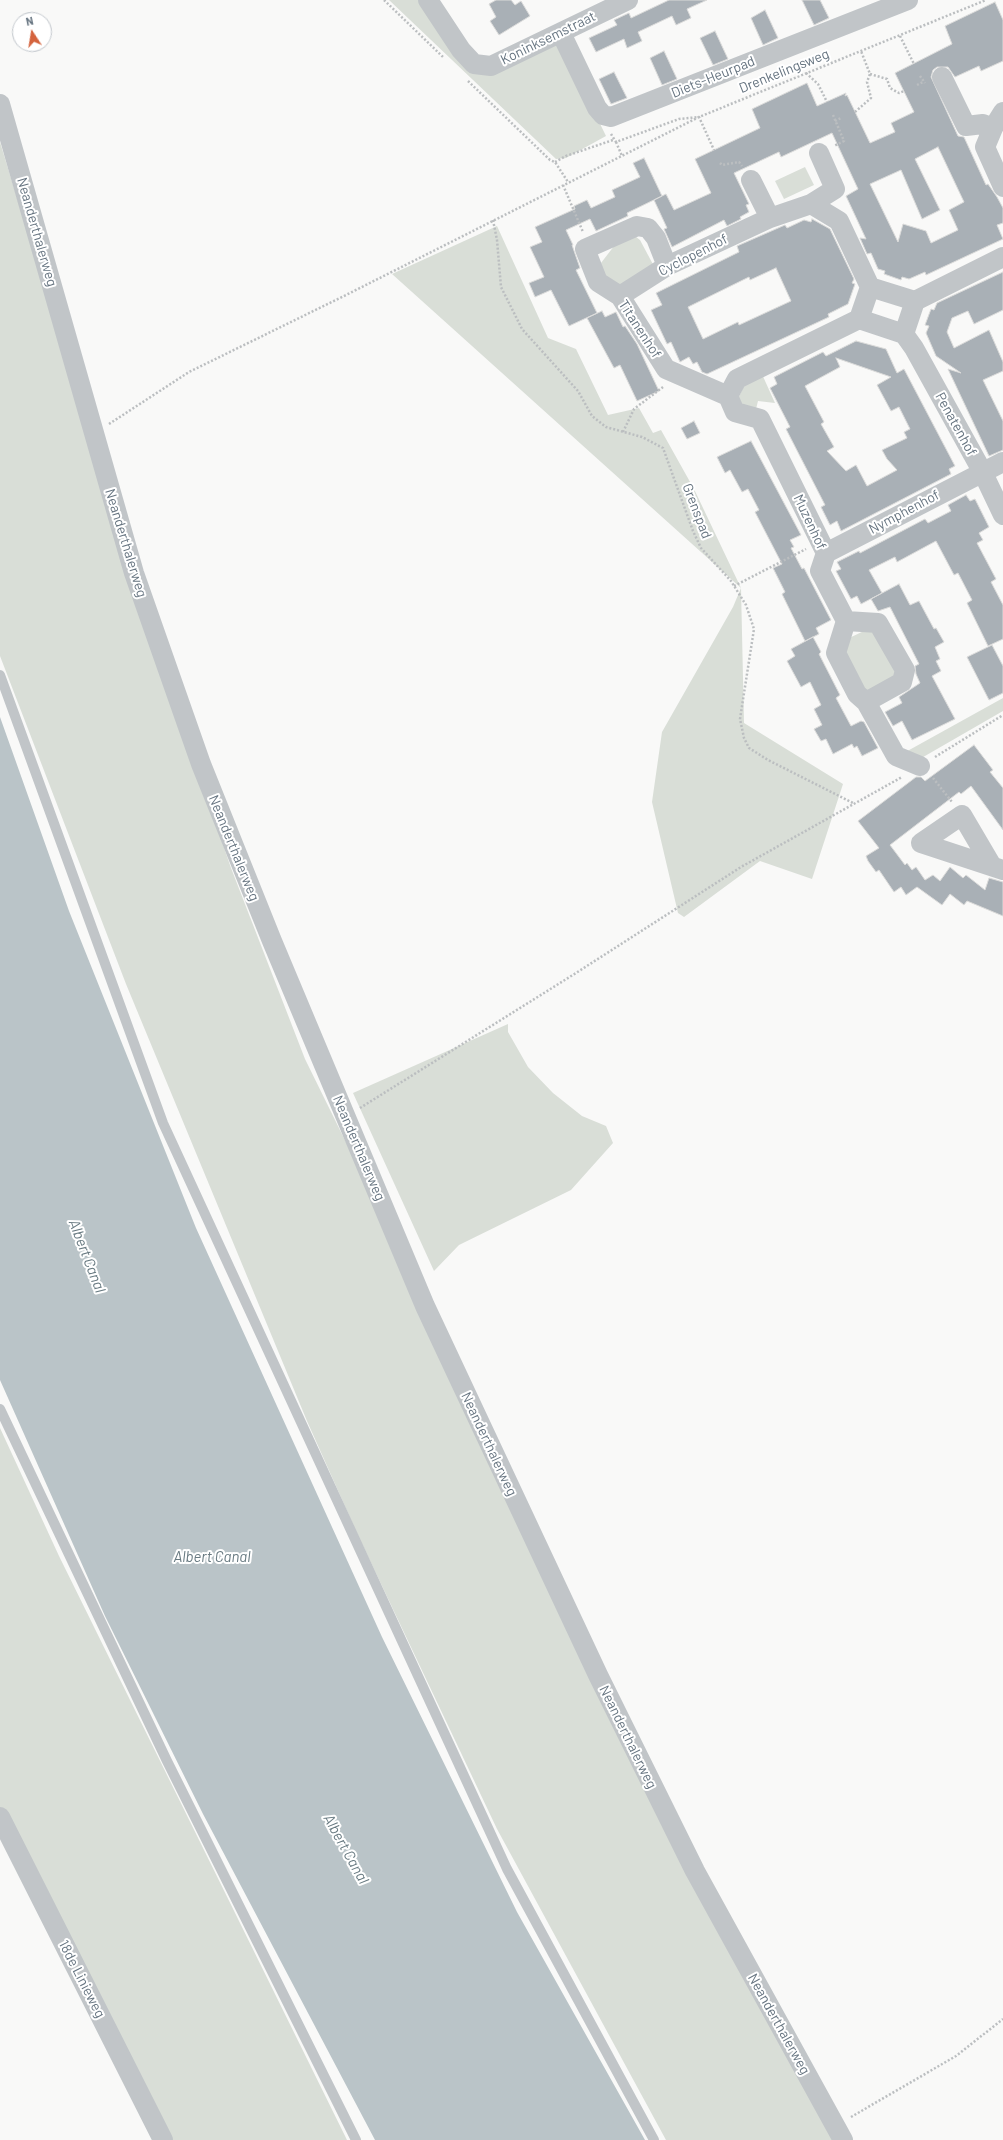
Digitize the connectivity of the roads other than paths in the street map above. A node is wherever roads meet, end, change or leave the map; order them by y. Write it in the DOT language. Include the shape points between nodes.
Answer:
graph roads {
  1 [pos="428,0"];
  2 [pos="628,0"];
  3 [pos="908,0"];
  4 [pos="561,33"];
  5 [pos="933,80"];
  6 [pos="0,104"];
  7 [pos="998,120"];
  8 [pos="820,153"];
  9 [pos="751,180"];
  10 [pos="1003,187"];
  11 [pos="811,204"];
  12 [pos="770,218"];
  13 [pos="1003,257"];
  14 [pos="667,266"];
  15 [pos="870,287"];
  16 [pos="620,296"];
  17 [pos="915,300"];
  18 [pos="859,319"];
  19 [pos="904,334"];
  20 [pos="732,388"];
  21 [pos="1003,462"];
  22 [pos="982,471"];
  23 [pos="1003,515"];
  24 [pos="823,547"];
  25 [pos="846,621"];
  26 [pos="0,675"];
  27 [pos="866,702"];
  28 [pos="926,772"];
  29 [pos="997,868"];
  30 [pos="0,1409"];
  31 [pos="0,1817"];
  32 [pos="839,2133"];
  33 [pos="163,2140"];
  34 [pos="356,2140"];
  35 [pos="654,2140"];
  1 -- 4 [label="street, Koninksemstraat" via="461,50 474,64 491,66"];
  2 -- 4 [label="street, Koninksemstraat"];
  3 -- 4 [label="street, Diets-Heurpad" via="611,117 603,115 597,108"];
  5 -- 7 [label="street" via="966,126"];
  6 -- 32 [label="street, Neanderthalerweg" via="134,573 201,764 272,941 425,1306 598,1675 695,1871"];
  7 -- 10 [label="street" via="985,147"];
  8 -- 11 [label="street, Cyclopenhof" via="836,188"];
  9 -- 12 [label="street"];
  11 -- 12 [label="street, Cyclopenhof"];
  11 -- 15 [label="street" via="839,221"];
  12 -- 14 [label="street, Cyclopenhof"];
  13 -- 17 [label="street"];
  14 -- 16 [label="street, Cyclopenhof"];
  14 -- 16 [label="street, Titanenhof" via="656,238 648,228 637,226 585,249 598,282"];
  15 -- 17 [label="street"];
  15 -- 18 [label="street"];
  16 -- 20 [label="street, Titanenhof" via="666,369"];
  17 -- 19 [label="street"];
  18 -- 19 [label="street"];
  18 -- 20 [label="street"];
  19 -- 22 [label="street, Penatenhof"];
  20 -- 24 [label="street, Muzenhof" via="735,412 760,419"];
  21 -- 22 [label="street, Nymphenhof"];
  22 -- 23 [label="street, Penatenhof"];
  22 -- 24 [label="street, Nymphenhof"];
  24 -- 25 [label="street, Muzenhof" via="820,571"];
  25 -- 27 [label="street" via="836,653 856,694"];
  25 -- 27 [label="street" via="878,623 905,670 902,682"];
  26 -- 35 [label="lane" via="163,1123 507,1869"];
  27 -- 28 [label="street" via="896,756"];
  29 -- 29 [label="street" via="921,843 962,815"];
  30 -- 34 [label="lane" via="167,1761"];
  31 -- 33 [label="street, 18de Linieweg"];
}
